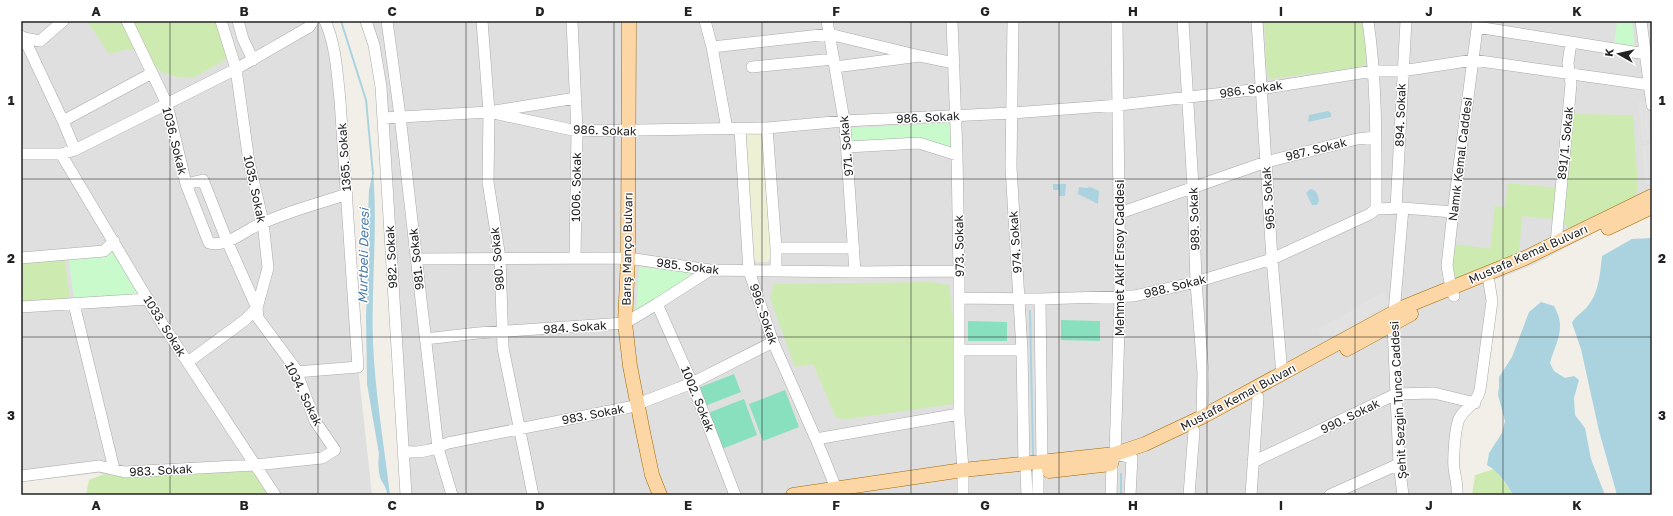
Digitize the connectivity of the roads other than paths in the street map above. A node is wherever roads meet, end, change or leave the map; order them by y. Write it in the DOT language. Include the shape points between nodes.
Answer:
graph roads {
  1 [pos="63,21"];
  2 [pos="127,21"];
  3 [pos="221,21"];
  4 [pos="238,21"];
  5 [pos="313,21"];
  6 [pos="325,21"];
  7 [pos="366,21"];
  8 [pos="387,21"];
  9 [pos="482,21"];
  10 [pos="572,21"];
  11 [pos="629,21"];
  12 [pos="705,21"];
  13 [pos="827,21"];
  14 [pos="952,21"];
  15 [pos="1013,21"];
  16 [pos="1116,21"];
  17 [pos="1183,21"];
  18 [pos="1257,21"];
  19 [pos="1368,21"];
  20 [pos="1406,21"];
  21 [pos="1641,21"];
  22 [pos="1478,24"];
  23 [pos="829,34"];
  24 [pos="22,37"];
  25 [pos="1571,43"];
  26 [pos="712,47"];
  27 [pos="1646,54"];
  28 [pos="920,56"];
  29 [pos="253,60"];
  30 [pos="1473,60"];
  31 [pos="954,62"];
  32 [pos="834,63"];
  33 [pos="752,67"];
  34 [pos="236,70"];
  35 [pos="1373,71"];
  36 [pos="1402,71"];
  37 [pos="152,73"];
  38 [pos="1570,74"];
  39 [pos="1650,85"];
  40 [pos="1260,88"];
  41 [pos="1188,97"];
  42 [pos="576,98"];
  43 [pos="167,104"];
  44 [pos="1119,105"];
  45 [pos="1652,105"];
  46 [pos="489,112"];
  47 [pos="1012,113"];
  48 [pos="956,115"];
  49 [pos="400,116"];
  50 [pos="382,118"];
  51 [pos="64,121"];
  52 [pos="844,121"];
  53 [pos="767,128"];
  54 [pos="727,129"];
  55 [pos="740,129"];
  56 [pos="577,131"];
  57 [pos="629,131"];
  58 [pos="1376,137"];
  59 [pos="847,147"];
  60 [pos="75,150"];
  61 [pos="21,154"];
  62 [pos="61,154"];
  63 [pos="957,155"];
  64 [pos="1266,162"];
  65 [pos="186,184"];
  66 [pos="1193,187"];
  67 [pos="347,194"];
  68 [pos="1652,196"];
  69 [pos="1652,207"];
  70 [pos="1400,208"];
  71 [pos="1376,209"];
  72 [pos="1120,212"];
  73 [pos="1453,212"];
  74 [pos="263,222"];
  75 [pos="114,241"];
  76 [pos="227,242"];
  77 [pos="1556,243"];
  78 [pos="776,248"];
  79 [pos="854,248"];
  80 [pos="21,258"];
  81 [pos="500,258"];
  82 [pos="575,258"];
  83 [pos="628,258"];
  84 [pos="1272,258"];
  85 [pos="416,259"];
  86 [pos="710,270"];
  87 [pos="749,271"];
  88 [pos="776,271"];
  89 [pos="959,271"];
  90 [pos="855,272"];
  91 [pos="1196,282"];
  92 [pos="1489,282"];
  93 [pos="1452,292"];
  94 [pos="960,298"];
  95 [pos="1120,298"];
  96 [pos="148,299"];
  97 [pos="1019,299"];
  98 [pos="1040,299"];
  99 [pos="74,304"];
  100 [pos="657,304"];
  101 [pos="21,307"];
  102 [pos="257,308"];
  103 [pos="1393,319"];
  104 [pos="625,323"];
  105 [pos="502,332"];
  106 [pos="426,339"];
  107 [pos="773,342"];
  108 [pos="959,350"];
  109 [pos="1022,350"];
  110 [pos="188,362"];
  111 [pos="296,372"];
  112 [pos="1282,374"];
  113 [pos="692,383"];
  114 [pos="1396,394"];
  115 [pos="1258,396"];
  116 [pos="1474,403"];
  117 [pos="637,404"];
  118 [pos="959,414"];
  119 [pos="1202,417"];
  120 [pos="519,429"];
  121 [pos="1194,431"];
  122 [pos="816,439"];
  123 [pos="438,448"];
  124 [pos="403,451"];
  125 [pos="1132,458"];
  126 [pos="1113,459"];
  127 [pos="1254,462"];
  128 [pos="1399,464"];
  129 [pos="255,465"];
  130 [pos="1032,468"];
  131 [pos="114,469"];
  132 [pos="963,474"];
  133 [pos="652,475"];
  134 [pos="21,476"];
  135 [pos="839,492"];
  136 [pos="275,495"];
  137 [pos="406,495"];
  138 [pos="452,495"];
  139 [pos="533,495"];
  140 [pos="651,495"];
  141 [pos="660,495"];
  142 [pos="735,495"];
  143 [pos="793,495"];
  144 [pos="963,495"];
  145 [pos="1026,495"];
  146 [pos="1038,495"];
  147 [pos="1111,495"];
  148 [pos="1130,495"];
  149 [pos="1189,495"];
  150 [pos="1251,495"];
  151 [pos="1330,495"];
  152 [pos="1402,495"];
  153 [pos="1457,495"];
  1 -- 24 [label="street" via="40,41"];
  2 -- 37 [label="street, 1036. Sokak"];
  3 -- 34 [label="street, 1035. Sokak"];
  4 -- 29 [label="street"];
  5 -- 29 [label="street" via="309,28"];
  6 -- 67 [label="street, 1365. Sokak" via="336,62"];
  7 -- 50 [label="street, 982. Sokak" via="378,65"];
  8 -- 49 [label="street, 981. Sokak"];
  9 -- 46 [label="street, 980. Sokak"];
  10 -- 42 [label="street, 1006. Sokak"];
  11 -- 57 [label="main road, Barış Manço Bulvarı"];
  12 -- 26 [label="street"];
  13 -- 23 [label="street, 971. Sokak"];
  14 -- 31 [label="street, 973. Sokak"];
  15 -- 47 [label="street, 974. Sokak"];
  16 -- 44 [label="street, Mehmet Akif Ersoy Caddesi"];
  17 -- 41 [label="street, 989. Sokak"];
  18 -- 40 [label="street, 965. Sokak"];
  19 -- 35 [label="street"];
  20 -- 36 [label="street, 894. Sokak"];
  21 -- 27 [label="street"];
  22 -- 25 [label="street"];
  22 -- 30 [label="street, Namık Kemal Caddesi"];
  23 -- 26 [label="street"];
  23 -- 28 [label="street"];
  23 -- 32 [label="street, 971. Sokak"];
  24 -- 51 [label="street"];
  25 -- 27 [label="street"];
  25 -- 38 [label="street, 891/1. Sokak" via="1568,63"];
  26 -- 54 [label="street"];
  27 -- 39 [label="street"];
  28 -- 31 [label="street"];
  28 -- 32 [label="street"];
  29 -- 34 [label="street"];
  30 -- 36 [label="street, 986. Sokak"];
  30 -- 38 [label="street, 986. Sokak"];
  30 -- 73 [label="street, Namık Kemal Caddesi"];
  31 -- 48 [label="street, 973. Sokak"];
  32 -- 33 [label="street"];
  32 -- 52 [label="street, 971. Sokak"];
  34 -- 43 [label="street"];
  34 -- 74 [label="street, 1035. Sokak" via="248,162"];
  35 -- 36 [label="street, 986. Sokak"];
  35 -- 40 [label="street, 986. Sokak"];
  35 -- 58 [label="street"];
  36 -- 70 [label="street, 894. Sokak"];
  37 -- 43 [label="street, 1036. Sokak"];
  37 -- 51 [label="street"];
  38 -- 39 [label="street, 986. Sokak"];
  38 -- 77 [label="street, 891/1. Sokak"];
  39 -- 45 [label="street"];
  40 -- 41 [label="street, 986. Sokak"];
  40 -- 64 [label="street, 965. Sokak"];
  41 -- 44 [label="street, 986. Sokak"];
  41 -- 66 [label="street, 989. Sokak"];
  42 -- 46 [label="street"];
  42 -- 56 [label="street, 1006. Sokak"];
  43 -- 60 [label="street"];
  43 -- 65 [label="street, 1036. Sokak"];
  44 -- 47 [label="street, 986. Sokak"];
  44 -- 72 [label="street, Mehmet Akif Ersoy Caddesi"];
  46 -- 49 [label="street, 986. Sokak"];
  46 -- 56 [label="street, 986. Sokak"];
  46 -- 81 [label="street, 980. Sokak" via="488,182"];
  47 -- 48 [label="street, 986. Sokak"];
  47 -- 97 [label="street, 974. Sokak" via="1011,167"];
  48 -- 52 [label="street, 986. Sokak"];
  48 -- 63 [label="street, 973. Sokak"];
  49 -- 50 [label="street, 986. Sokak"];
  49 -- 85 [label="street, 981. Sokak"];
  50 -- 124 [label="street, 982. Sokak"];
  51 -- 60 [label="street"];
  52 -- 53 [label="street, 986. Sokak"];
  52 -- 59 [label="street, 971. Sokak"];
  53 -- 55 [label="street, 986. Sokak"];
  53 -- 78 [label="street"];
  54 -- 55 [label="street, 986. Sokak"];
  54 -- 57 [label="street, 986. Sokak"];
  55 -- 87 [label="street, 996. Sokak"];
  56 -- 57 [label="street, 986. Sokak"];
  56 -- 82 [label="street, 1006. Sokak"];
  57 -- 83 [label="main road, Barış Manço Bulvarı"];
  58 -- 64 [label="street, 987. Sokak" via="1357,139"];
  58 -- 71 [label="street"];
  59 -- 63 [label="street" via="919,143"];
  59 -- 79 [label="street, 971. Sokak"];
  60 -- 62 [label="street"];
  61 -- 62 [label="street"];
  62 -- 75 [label="street, 1033. Sokak"];
  63 -- 89 [label="street, 973. Sokak"];
  64 -- 66 [label="street, 987. Sokak"];
  64 -- 84 [label="street, 965. Sokak"];
  65 -- 76 [label="street" via="210,243"];
  65 -- 76 [label="street, 1036. Sokak" via="203,180"];
  66 -- 72 [label="street, 987. Sokak"];
  66 -- 91 [label="street, 989. Sokak"];
  67 -- 74 [label="street"];
  67 -- 111 [label="street, 1365. Sokak" via="358,367"];
  68 -- 77 [label="main road, Mustafa Kemal Bulvarı"];
  69 -- 92 [label="main road, Mustafa Kemal Bulvarı" via="1535,264"];
  70 -- 71 [label="street"];
  70 -- 73 [label="street"];
  70 -- 103 [label="street, Şehit Sezgin Tunca Caddesi"];
  71 -- 84 [label="street, 988. Sokak"];
  72 -- 95 [label="street, Mehmet Akif Ersoy Caddesi"];
  73 -- 93 [label="street, Namık Kemal Caddesi" via="1447,266"];
  74 -- 76 [label="street"];
  74 -- 102 [label="street, 1035. Sokak" via="268,268"];
  75 -- 80 [label="street" via="104,251"];
  75 -- 96 [label="street, 1033. Sokak"];
  76 -- 102 [label="street, 1036. Sokak"];
  77 -- 93 [label="main road, Mustafa Kemal Bulvarı"];
  78 -- 79 [label="street"];
  78 -- 88 [label="street"];
  79 -- 90 [label="street, 971. Sokak"];
  81 -- 82 [label="street, 985. Sokak"];
  81 -- 85 [label="street, 985. Sokak"];
  81 -- 105 [label="street, 980. Sokak"];
  82 -- 83 [label="street, 985. Sokak"];
  83 -- 86 [label="street, 985. Sokak"];
  83 -- 104 [label="main road, Barış Manço Bulvarı"];
  84 -- 91 [label="street, 988. Sokak"];
  84 -- 112 [label="street, 965. Sokak"];
  85 -- 106 [label="street, 981. Sokak"];
  86 -- 87 [label="street, 985. Sokak"];
  86 -- 100 [label="street, 984. Sokak"];
  87 -- 88 [label="street, 985. Sokak"];
  87 -- 107 [label="street, 996. Sokak"];
  88 -- 90 [label="street, 985. Sokak"];
  89 -- 90 [label="street, 985. Sokak"];
  89 -- 94 [label="street, 973. Sokak"];
  91 -- 95 [label="street, 988. Sokak"];
  91 -- 119 [label="street, 989. Sokak" via="1203,373"];
  92 -- 93 [label="main road, Mustafa Kemal Bulvarı"];
  92 -- 116 [label="street" via="1492,301 1480,390"];
  93 -- 103 [label="main road, Mustafa Kemal Bulvarı" via="1418,301"];
  94 -- 97 [label="street, 988. Sokak"];
  94 -- 108 [label="street, 973. Sokak"];
  95 -- 98 [label="street, 988. Sokak"];
  95 -- 126 [label="street, Mehmet Akif Ersoy Caddesi"];
  96 -- 99 [label="street"];
  96 -- 110 [label="street, 1033. Sokak"];
  97 -- 98 [label="street, 988. Sokak"];
  97 -- 109 [label="street, 974. Sokak"];
  98 -- 130 [label="street"];
  99 -- 101 [label="street"];
  99 -- 131 [label="street"];
  100 -- 104 [label="street, 984. Sokak"];
  100 -- 113 [label="street, 1002. Sokak"];
  102 -- 110 [label="street" via="246,320"];
  102 -- 111 [label="street, 1034. Sokak" via="258,318"];
  103 -- 112 [label="main road, Mustafa Kemal Bulvarı"];
  103 -- 114 [label="street, Şehit Sezgin Tunca Caddesi"];
  103 -- 115 [label="main road, Mustafa Kemal Bulvarı"];
  104 -- 105 [label="street, 984. Sokak"];
  104 -- 117 [label="main road, Barış Manço Bulvarı"];
  105 -- 106 [label="street, 984. Sokak"];
  105 -- 120 [label="street, 980. Sokak"];
  106 -- 123 [label="street, 981. Sokak"];
  107 -- 113 [label="street, 983. Sokak"];
  107 -- 122 [label="street, 996. Sokak"];
  108 -- 109 [label="street"];
  108 -- 118 [label="street, 973. Sokak"];
  109 -- 130 [label="street, 974. Sokak"];
  110 -- 129 [label="street, 1033. Sokak"];
  111 -- 129 [label="street, 1034. Sokak" via="315,421 335,450 322,458"];
  112 -- 119 [label="main road, Mustafa Kemal Bulvarı"];
  113 -- 117 [label="street, 983. Sokak"];
  113 -- 142 [label="street, 1002. Sokak"];
  114 -- 116 [label="street, 990. Sokak" via="1434,393"];
  114 -- 127 [label="street, 990. Sokak"];
  114 -- 128 [label="street, Şehit Sezgin Tunca Caddesi"];
  115 -- 121 [label="main road, Mustafa Kemal Bulvarı"];
  115 -- 127 [label="street"];
  116 -- 153 [label="street" via="1460,415 1458,422 1453,466"];
  117 -- 120 [label="street, 983. Sokak"];
  117 -- 133 [label="main road, Barış Manço Bulvarı"];
  118 -- 122 [label="street"];
  118 -- 132 [label="street, 973. Sokak"];
  119 -- 126 [label="main road, Mustafa Kemal Bulvarı"];
  120 -- 123 [label="street, 983. Sokak" via="448,443"];
  120 -- 139 [label="street, 980. Sokak"];
  121 -- 125 [label="main road, Mustafa Kemal Bulvarı"];
  121 -- 149 [label="street"];
  122 -- 135 [label="street, 996. Sokak"];
  123 -- 124 [label="street, 983. Sokak" via="417,453"];
  123 -- 138 [label="street, 981. Sokak"];
  124 -- 137 [label="street, 982. Sokak"];
  125 -- 126 [label="main road, Mustafa Kemal Bulvarı"];
  125 -- 148 [label="street"];
  126 -- 130 [label="main road, Mustafa Kemal Bulvarı"];
  126 -- 147 [label="street, Mehmet Akif Ersoy Caddesi"];
  127 -- 150 [label="street"];
  128 -- 151 [label="street"];
  128 -- 152 [label="street, Şehit Sezgin Tunca Caddesi"];
  129 -- 131 [label="street, 983. Sokak" via="125,472"];
  129 -- 136 [label="street, 1033. Sokak"];
  130 -- 132 [label="main road, Mustafa Kemal Bulvarı"];
  130 -- 145 [label="street, 974. Sokak"];
  130 -- 146 [label="street"];
  131 -- 134 [label="street, 983. Sokak" via="99,466"];
  132 -- 135 [label="main road, Mustafa Kemal Bulvarı"];
  132 -- 144 [label="street, 973. Sokak"];
  133 -- 140 [label="main road, Barış Manço Bulvarı"];
  133 -- 141 [label="main road, Barış Manço Bulvarı"];
  135 -- 143 [label="main road, Mustafa Kemal Bulvarı"];
}
